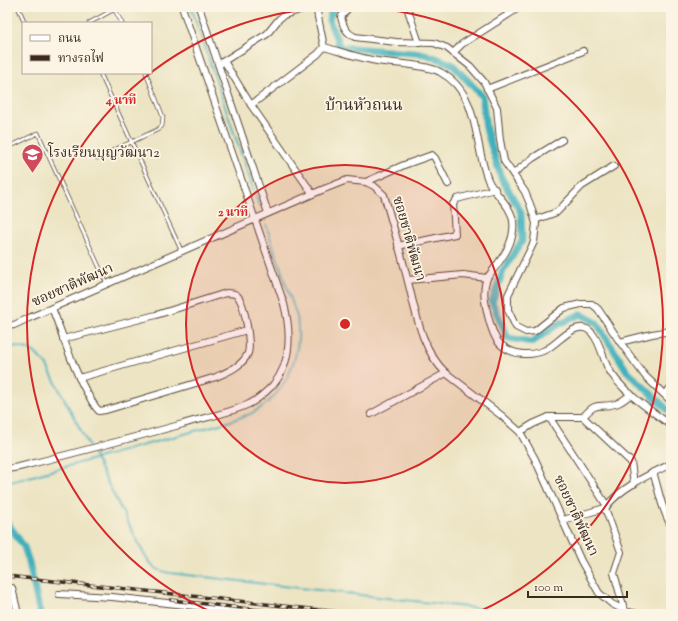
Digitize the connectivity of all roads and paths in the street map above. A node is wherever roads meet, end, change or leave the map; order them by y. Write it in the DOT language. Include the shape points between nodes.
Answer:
graph roads {
  1 [pos="18,7"];
  2 [pos="182,7"];
  3 [pos="198,7"];
  4 [pos="309,7"];
  5 [pos="316,7"];
  6 [pos="349,7"];
  7 [pos="407,7"];
  8 [pos="520,7"];
  9 [pos="114,8"];
  10 [pos="25,22"];
  11 [pos="91,22"];
  12 [pos="121,22"];
  13 [pos="418,43"];
  14 [pos="324,47"];
  15 [pos="583,51"];
  16 [pos="453,53"];
  17 [pos="222,63"];
  18 [pos="100,74"];
  19 [pos="146,74"];
  20 [pos="487,88"];
  21 [pos="251,105"];
  22 [pos="562,140"];
  23 [pos="131,142"];
  24 [pos="7,148"];
  25 [pos="97,158"];
  26 [pos="614,166"];
  27 [pos="513,174"];
  28 [pos="366,182"];
  29 [pos="448,184"];
  30 [pos="495,189"];
  31 [pos="312,193"];
  32 [pos="268,213"];
  33 [pos="254,219"];
  34 [pos="535,220"];
  35 [pos="398,246"];
  36 [pos="181,250"];
  37 [pos="487,278"];
  38 [pos="408,280"];
  39 [pos="106,284"];
  40 [pos="52,308"];
  41 [pos="7,326"];
  42 [pos="247,330"];
  43 [pos="671,331"];
  44 [pos="63,339"];
  45 [pos="620,342"];
  46 [pos="446,373"];
  47 [pos="79,378"];
  48 [pos="671,388"];
  49 [pos="631,394"];
  50 [pos="664,394"];
  51 [pos="671,400"];
  52 [pos="372,414"];
  53 [pos="549,416"];
  54 [pos="583,417"];
  55 [pos="671,425"];
  56 [pos="520,432"];
  57 [pos="671,464"];
  58 [pos="7,469"];
  59 [pos="653,472"];
  60 [pos="634,484"];
  61 [pos="606,507"];
  62 [pos="563,520"];
  63 [pos="671,524"];
  64 [pos="7,588"];
  65 [pos="59,594"];
  66 [pos="624,609"];
  67 [pos="18,614"];
  68 [pos="268,614"];
  69 [pos="638,614"];
  1 -- 10 [label="lane"];
  2 -- 33 [label="street"];
  3 -- 17 [label="street"];
  4 -- 17 [label="street" via="279,18 267,34"];
  5 -- 14 [label="street"];
  6 -- 13 [label="street" via="341,17 349,34 355,37"];
  7 -- 13 [label="street"];
  8 -- 16 [label="street" via="462,44"];
  9 -- 11 [label="lane"];
  9 -- 12 [label="lane"];
  13 -- 16 [label="street" via="434,43"];
  14 -- 21 [label="street"];
  14 -- 30 [label="street" via="378,61 432,69 453,82 467,98 482,158 489,180"];
  15 -- 20 [label="street"];
  16 -- 20 [label="street" via="470,66"];
  17 -- 21 [label="street"];
  17 -- 32 [label="street"];
  18 -- 23 [label="lane"];
  19 -- 23 [label="lane" via="164,120 157,130"];
  20 -- 27 [label="street" via="497,108 504,162"];
  21 -- 31 [label="street"];
  22 -- 27 [label="street"];
  23 -- 25 [label="lane"];
  23 -- 36 [label="lane"];
  24 -- 39 [label="lane" via="38,133"];
  26 -- 34 [label="street" via="582,186 557,212"];
  27 -- 34 [label="street" via="525,192"];
  28 -- 29 [label="street" via="432,155"];
  28 -- 31 [label="street, ซอยชาติพัฒนา" via="347,180"];
  28 -- 35 [label="street, ซอยชาติพัฒนา" via="384,195"];
  30 -- 35 [label="street" via="457,199 453,204 455,234"];
  30 -- 37 [label="street" via="513,221 512,240"];
  31 -- 32 [label="street, ซอยชาติพัฒนา"];
  32 -- 33 [label="street, ซอยชาติพัฒนา"];
  33 -- 36 [label="street, ซอยชาติพัฒนา"];
  33 -- 58 [label="street" via="284,304 289,331 288,349 283,365 279,377 272,385 259,398 228,413 118,443"];
  34 -- 45 [label="street" via="534,242 508,295 508,310 516,327 526,332 535,331 564,308 592,304"];
  35 -- 38 [label="street, ซอยชาติพัฒนา"];
  36 -- 39 [label="street, ซอยชาติพัฒนา"];
  37 -- 38 [label="street" via="459,276"];
  37 -- 49 [label="street" via="485,302 499,343 514,353 531,355 545,350 573,330 587,330 595,338 612,374"];
  38 -- 46 [label="street, ซอยชาติพัฒนา" via="420,329 430,352"];
  39 -- 40 [label="street, ซอยชาติพัฒนา"];
  40 -- 41 [label="street, ซอยชาติพัฒนา"];
  40 -- 44 [label="street"];
  42 -- 44 [label="street" via="243,305 239,298 226,293 156,315"];
  42 -- 47 [label="street"];
  42 -- 47 [label="street" via="248,355 233,369 216,377 106,410 97,409"];
  43 -- 45 [label="street"];
  44 -- 47 [label="street"];
  45 -- 50 [label="street" via="645,376"];
  46 -- 52 [label="street"];
  46 -- 56 [label="street, ซอยชาติพัฒนา"];
  48 -- 50 [label="street"];
  49 -- 54 [label="street" via="614,405 598,405"];
  49 -- 55 [label="street"];
  50 -- 51 [label="street"];
  53 -- 54 [label="street"];
  53 -- 56 [label="street"];
  53 -- 61 [label="street"];
  54 -- 60 [label="street" via="631,462"];
  56 -- 62 [label="street, ซอยชาติพัฒนา"];
  57 -- 59 [label="street"];
  59 -- 60 [label="street"];
  59 -- 63 [label="street"];
  60 -- 61 [label="street"];
  61 -- 62 [label="street"];
  61 -- 66 [label="street" via="606,514 620,552 614,573"];
  62 -- 66 [label="street, ซอยชาติพัฒนา" via="581,561 600,593 612,604"];
  64 -- 67 [label="street" via="12,588"];
  65 -- 68 [label="street" via="112,597"];
  66 -- 69 [label="street, ซอยชาติพัฒนา"];
}
